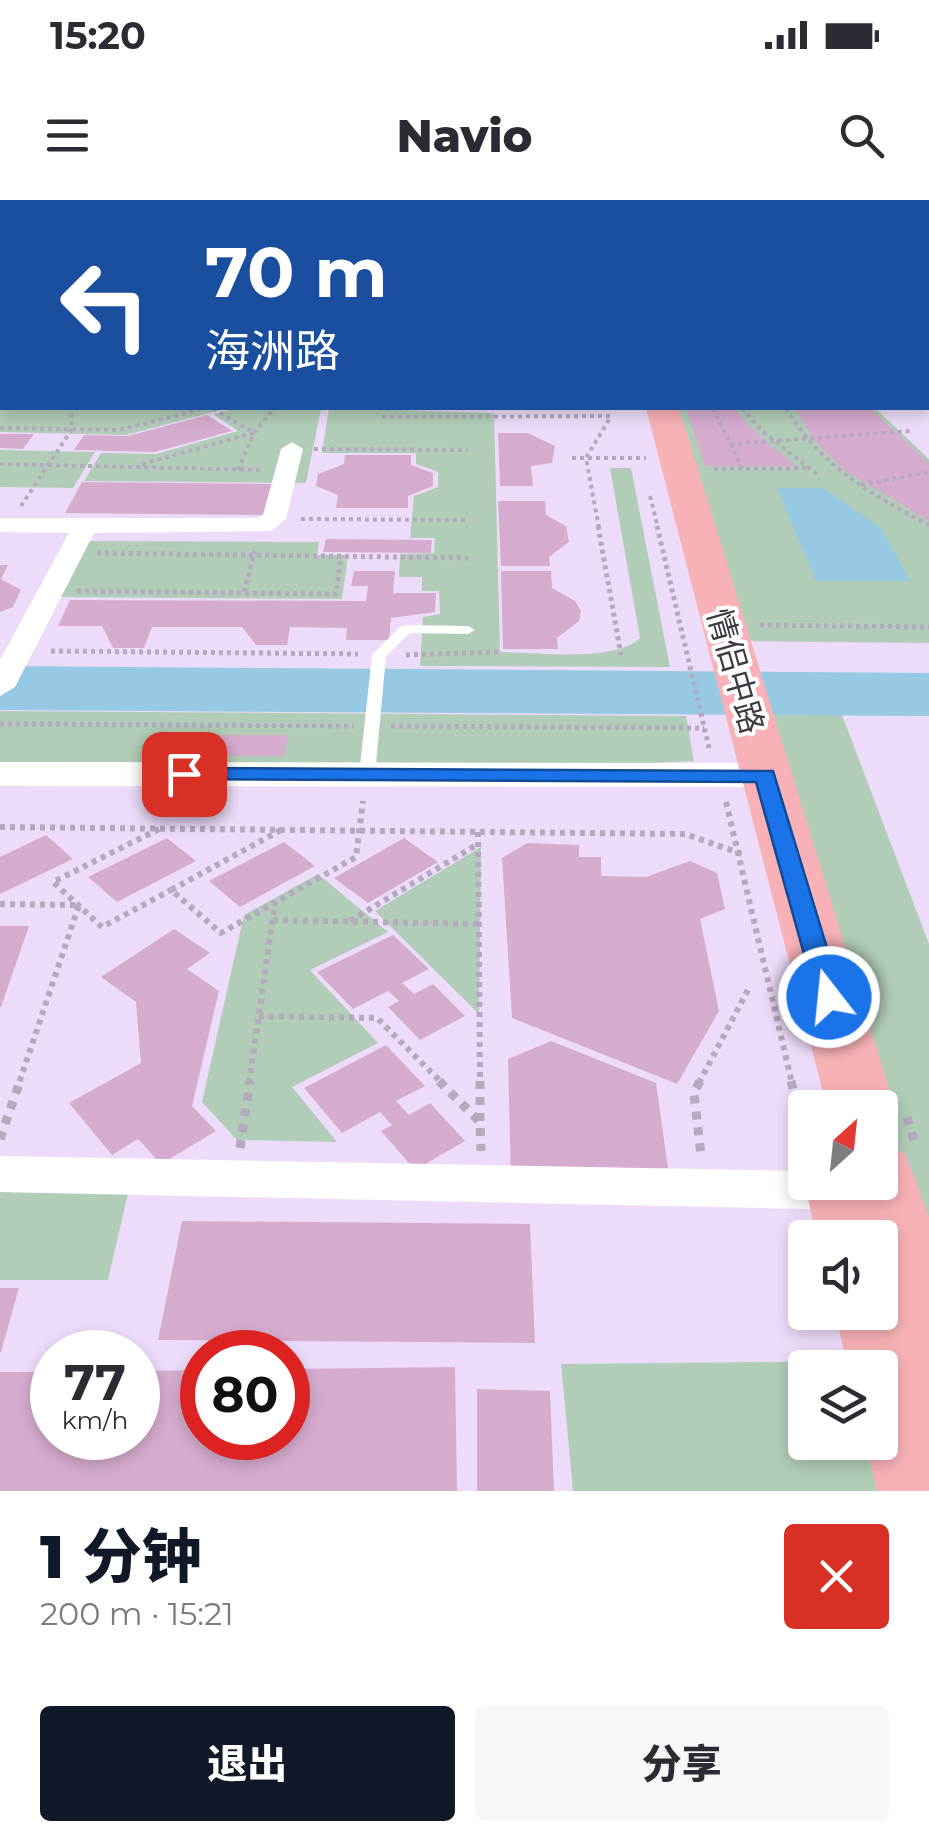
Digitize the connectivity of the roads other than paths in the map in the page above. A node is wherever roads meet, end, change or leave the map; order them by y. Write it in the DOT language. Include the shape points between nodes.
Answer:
graph roads {
  1 [pos="661,410"];
  2 [pos="649,458"];
  3 [pos="290,460"];
  4 [pos="4,525"];
  5 [pos="86,525"];
  6 [pos="468,630"];
  7 [pos="0,688"];
  8 [pos="0,774"];
  9 [pos="367,775"];
  10 [pos="742,785"];
  11 [pos="817,1090"];
  12 [pos="854,1090"];
  13 [pos="0,1174"];
  14 [pos="788,1187"];
  15 [pos="858,1200"];
  16 [pos="879,1330"];
  17 [pos="929,1346"];
  18 [pos="920,1491"];
  1 -- 2 [label="highway, 情侣中路"];
  2 -- 10 [label="highway, 情侣中路" via="718,681"];
  3 -- 5 [label="street" via="268,522"];
  4 -- 5 [label="street"];
  5 -- 7 [label="street"];
  6 -- 9 [label="lane" via="406,630 379,655"];
  8 -- 9 [label="street"];
  9 -- 10 [label="street"];
  10 -- 11 [label="highway, 情侣中路" via="753,857"];
  10 -- 12 [label="highway, 情侣中路"];
  13 -- 14 [label="street"];
  15 -- 17 [label="highway"];
  16 -- 18 [label="highway"];
}
